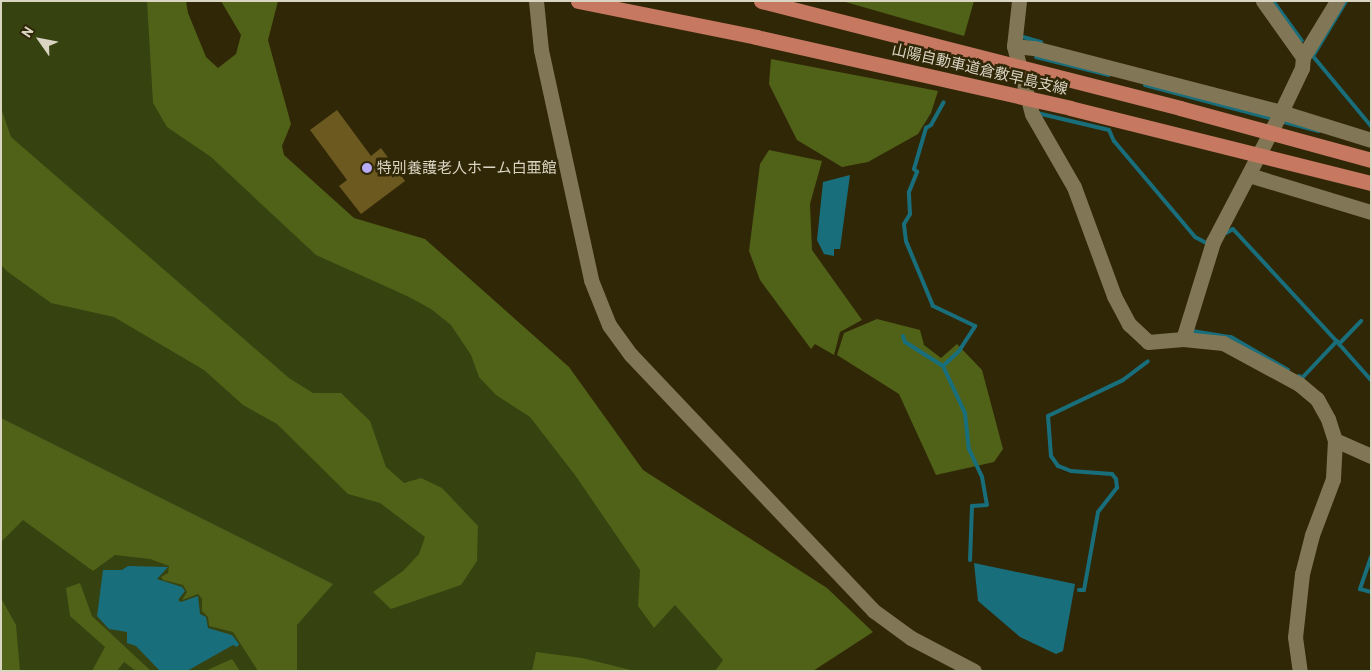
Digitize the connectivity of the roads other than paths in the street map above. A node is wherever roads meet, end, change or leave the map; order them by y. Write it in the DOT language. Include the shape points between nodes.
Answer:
graph roads {
  1 [pos="536,1"];
  2 [pos="578,1"];
  3 [pos="761,1"];
  4 [pos="1019,1"];
  5 [pos="1263,1"];
  6 [pos="1337,1"];
  7 [pos="1014,46"];
  8 [pos="1303,57"];
  9 [pos="1281,112"];
  10 [pos="1371,140"];
  11 [pos="1371,160"];
  12 [pos="1249,175"];
  13 [pos="1371,183"];
  14 [pos="1371,212"];
  15 [pos="1183,338"];
  16 [pos="1335,440"];
  17 [pos="1371,456"];
  18 [pos="974,671"];
  19 [pos="1300,671"];
  1 -- 18 [label="street" via="541,50 591,280 601,310 619,340 874,611 911,638"];
  2 -- 13 [label="highway, 山陽自動車道倉敷早島支線" via="923,74 1173,132"];
  3 -- 11 [label="highway, 山陽自動車道倉敷早島支線"];
  4 -- 7 [label="street"];
  5 -- 8 [label="street"];
  6 -- 8 [label="street"];
  7 -- 9 [label="street" via="1034,48"];
  7 -- 15 [label="street" via="1032,114 1074,187 1114,296 1129,324 1148,342"];
  8 -- 9 [label="street" via="1302,68"];
  9 -- 10 [label="street"];
  9 -- 12 [label="street"];
  12 -- 14 [label="street"];
  12 -- 15 [label="street" via="1213,242"];
  15 -- 16 [label="street" via="1222,343 1299,384 1317,399"];
  16 -- 17 [label="street"];
  16 -- 19 [label="street" via="1333,480 1312,534 1302,574 1295,637"];
}
